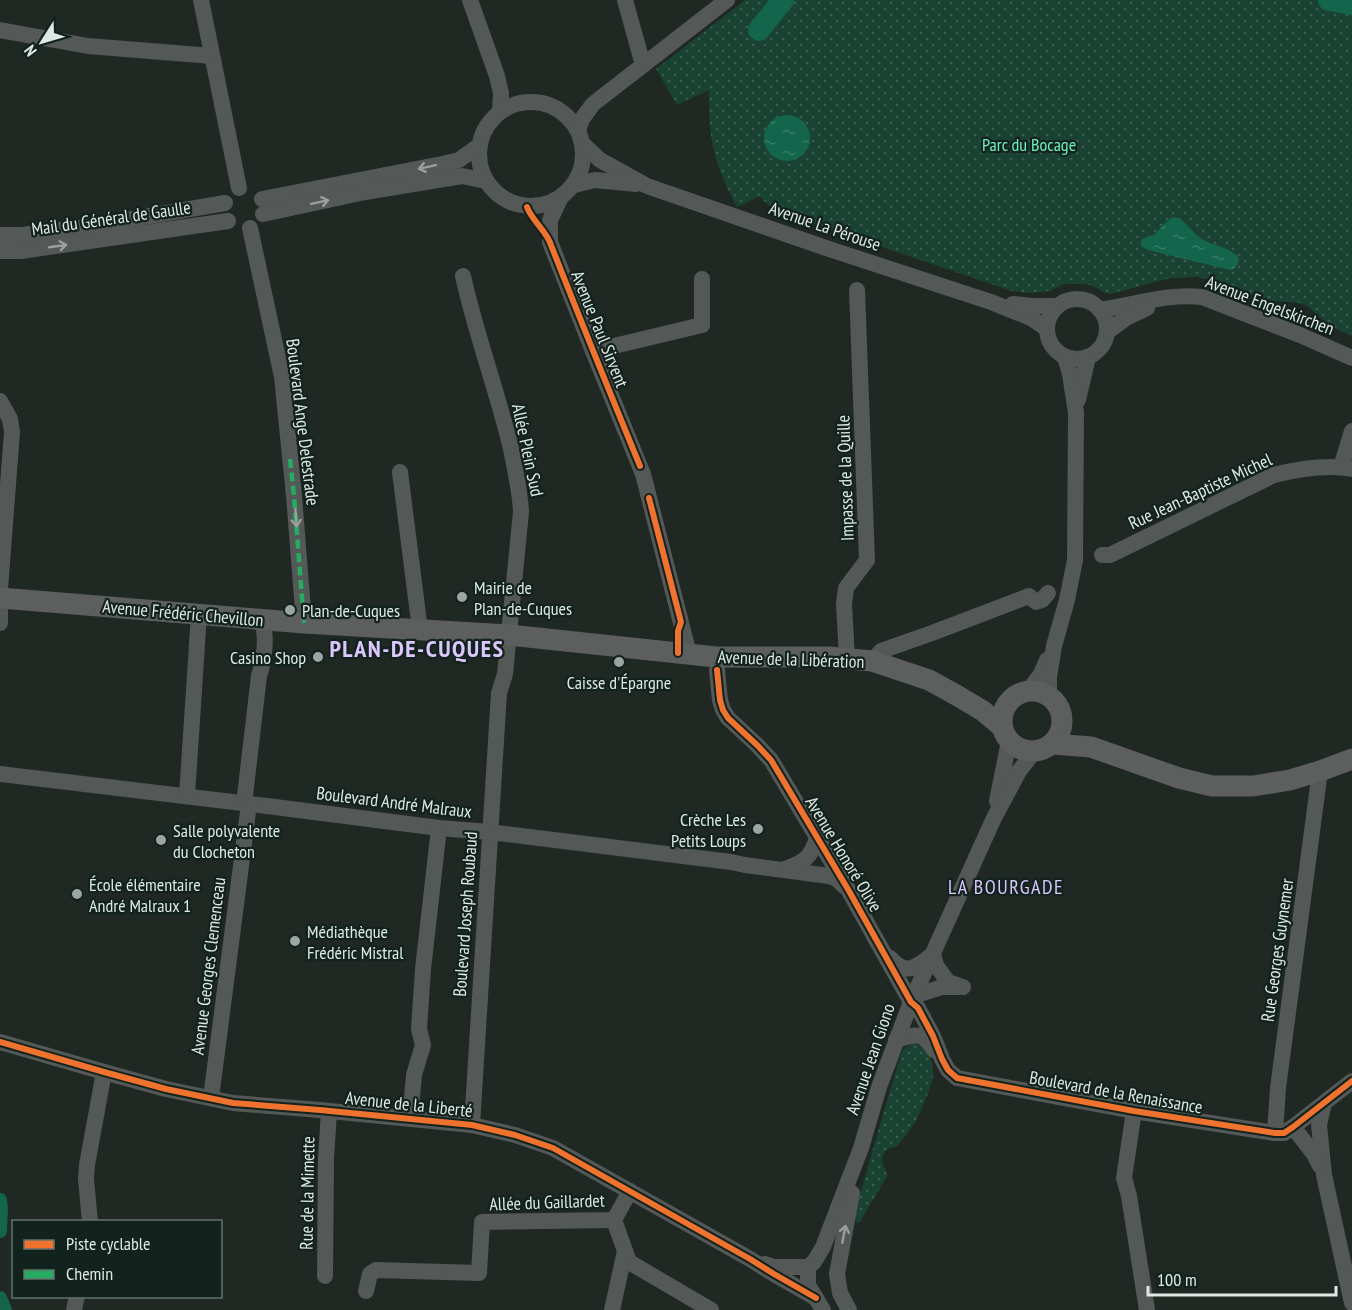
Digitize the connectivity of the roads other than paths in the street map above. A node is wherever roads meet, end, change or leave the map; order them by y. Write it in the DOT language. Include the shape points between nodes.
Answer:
graph roads {
  1 [pos="201,0"];
  2 [pos="470,0"];
  3 [pos="625,0"];
  4 [pos="727,0"];
  5 [pos="0,30"];
  6 [pos="486,43"];
  7 [pos="212,56"];
  8 [pos="643,65"];
  9 [pos="526,102"];
  10 [pos="593,104"];
  11 [pos="558,109"];
  12 [pos="500,112"];
  13 [pos="581,137"];
  14 [pos="480,145"];
  15 [pos="486,181"];
  16 [pos="574,185"];
  17 [pos="647,186"];
  18 [pos="239,188"];
  19 [pos="560,199"];
  20 [pos="225,203"];
  21 [pos="263,207"];
  22 [pos="228,221"];
  23 [pos="250,228"];
  24 [pos="0,235"];
  25 [pos="0,251"];
  26 [pos="463,276"];
  27 [pos="702,279"];
  28 [pos="857,290"];
  29 [pos="1172,296"];
  30 [pos="991,302"];
  31 [pos="1057,306"];
  32 [pos="1100,310"];
  33 [pos="1047,329"];
  34 [pos="1107,332"];
  35 [pos="593,351"];
  36 [pos="1065,357"];
  37 [pos="1088,357"];
  38 [pos="1352,358"];
  39 [pos="0,401"];
  40 [pos="1076,412"];
  41 [pos="1352,431"];
  42 [pos="1346,468"];
  43 [pos="400,472"];
  44 [pos="1102,555"];
  45 [pos="0,589"];
  46 [pos="1047,593"];
  47 [pos="0,598"];
  48 [pos="0,611"];
  49 [pos="199,614"];
  50 [pos="261,620"];
  51 [pos="0,623"];
  52 [pos="304,623"];
  53 [pos="420,630"];
  54 [pos="508,635"];
  55 [pos="1054,646"];
  56 [pos="689,654"];
  57 [pos="847,658"];
  58 [pos="872,661"];
  59 [pos="717,670"];
  60 [pos="1020,695"];
  61 [pos="958,696"];
  62 [pos="1049,696"];
  63 [pos="1063,723"];
  64 [pos="1006,734"];
  65 [pos="1053,744"];
  66 [pos="1091,747"];
  67 [pos="1034,752"];
  68 [pos="1352,759"];
  69 [pos="1320,771"];
  70 [pos="0,774"];
  71 [pos="187,796"];
  72 [pos="246,804"];
  73 [pos="993,820"];
  74 [pos="439,828"];
  75 [pos="490,832"];
  76 [pos="817,838"];
  77 [pos="784,869"];
  78 [pos="849,891"];
  79 [pos="884,950"];
  80 [pos="933,954"];
  81 [pos="913,999"];
  82 [pos="896,1040"];
  83 [pos="0,1041"];
  84 [pos="942,1059"];
  85 [pos="104,1072"];
  86 [pos="1352,1081"];
  87 [pos="211,1098"];
  88 [pos="1324,1103"];
  89 [pos="329,1111"];
  90 [pos="1134,1111"];
  91 [pos="410,1119"];
  92 [pos="472,1125"];
  93 [pos="1293,1127"];
  94 [pos="1275,1133"];
  95 [pos="861,1148"];
  96 [pos="1324,1175"];
  97 [pos="630,1191"];
  98 [pos="90,1220"];
  99 [pos="614,1220"];
  100 [pos="625,1251"];
  101 [pos="750,1259"];
  102 [pos="811,1264"];
  103 [pos="837,1274"];
  104 [pos="325,1276"];
  105 [pos="366,1291"];
  106 [pos="1352,1303"];
  107 [pos="820,1304"];
  108 [pos="612,1310"];
  109 [pos="711,1310"];
  110 [pos="849,1310"];
  111 [pos="1147,1310"];
  1 -- 7 [label="street"];
  2 -- 6 [label="street"];
  3 -- 8 [label="street"];
  4 -- 8 [label="street"];
  5 -- 7 [label="street" via="88,46"];
  6 -- 9 [label="street" via="510,89"];
  6 -- 12 [label="street" via="501,93"];
  7 -- 18 [label="street"];
  8 -- 10 [label="street"];
  9 -- 11 [label="street"];
  9 -- 12 [label="street"];
  10 -- 11 [label="street" via="575,110"];
  10 -- 13 [label="street" via="582,119"];
  11 -- 13 [label="street" via="570,118"];
  12 -- 14 [label="street" via="487,127"];
  13 -- 16 [label="street" via="583,165"];
  13 -- 17 [label="street, Avenue La Pérouse" via="600,160"];
  14 -- 15 [label="street" via="480,164"];
  14 -- 21 [label="street, one-way" via="459,160"];
  15 -- 19 [label="street" via="503,199 527,207 544,206"];
  21 -- 15 [label="street, one-way" via="453,177"];
  16 -- 17 [label="street, Avenue La Pérouse" via="595,180"];
  16 -- 19 [label="street"];
  17 -- 30 [label="street, Avenue La Pérouse"];
  18 -- 20 [label="street" via="227,196"];
  18 -- 21 [label="street" via="255,191"];
  19 -- 35 [label="street, Avenue Paul Sirvent" via="550,220 550,242"];
  20 -- 22 [label="street"];
  20 -- 24 [label="street, Mail du Général de Gaulle" via="86,227"];
  21 -- 23 [label="street" via="261,220"];
  22 -- 23 [label="street" via="238,228"];
  25 -- 22 [label="street, Mail du Général de Gaulle, one-way"];
  23 -- 52 [label="street, Boulevard Ange Delestrade, one-way" via="282,377"];
  26 -- 54 [label="street, Allée Plein Sud" via="504,418 520,491"];
  27 -- 35 [label="street" via="702,325"];
  28 -- 57 [label="street, Impasse de la Quille" via="867,560 846,588"];
  29 -- 32 [label="street, Avenue Engelskirchen"];
  29 -- 34 [label="street, Avenue Engelskirchen" via="1126,318"];
  29 -- 38 [label="street, Avenue Engelskirchen" via="1202,297"];
  30 -- 31 [label="street, Avenue La Pérouse"];
  30 -- 33 [label="street, Avenue La Pérouse"];
  31 -- 32 [label="street" via="1075,299 1093,303"];
  31 -- 33 [label="street"];
  32 -- 34 [label="street"];
  33 -- 36 [label="street" via="1049,341"];
  34 -- 37 [label="street" via="1101,347"];
  35 -- 56 [label="street, Avenue Paul Sirvent" via="643,474"];
  36 -- 37 [label="street"];
  36 -- 40 [label="street"];
  37 -- 40 [label="street"];
  39 -- 45 [label="street" via="12,432"];
  40 -- 55 [label="street" via="1075,560"];
  41 -- 42 [label="street"];
  42 -- 44 [label="street, Rue Jean-Baptiste Michel" via="1274,475 1110,555"];
  43 -- 53 [label="street"];
  46 -- 58 [label="street" via="1042,600 1036,602 1029,596 881,651"];
  47 -- 49 [label="main road, Avenue Frédéric Chevillon"];
  48 -- 51 [label="street"];
  49 -- 50 [label="main road, Avenue Frédéric Chevillon"];
  49 -- 71 [label="street"];
  50 -- 52 [label="main road, Avenue Frédéric Chevillon"];
  50 -- 72 [label="street, Avenue Georges Clemenceau" via="265,628 263,665"];
  52 -- 53 [label="main road, Avenue Frédéric Chevillon"];
  53 -- 54 [label="main road, Avenue Frédéric Chevillon"];
  54 -- 56 [label="main road, Avenue Frédéric Chevillon"];
  54 -- 75 [label="street, Boulevard Joseph Roubaud" via="506,674 499,693"];
  55 -- 60 [label="street" via="1041,674"];
  55 -- 62 [label="street"];
  56 -- 57 [label="main road, Avenue de la Libération"];
  57 -- 58 [label="main road, Avenue de la Libération"];
  58 -- 61 [label="main road, Avenue de la Libération" via="929,680"];
  59 -- 76 [label="street, Avenue Honoré Olive" via="723,710 771,760"];
  60 -- 61 [label="main road" via="987,700"];
  60 -- 62 [label="main road" via="1038,692"];
  60 -- 64 [label="main road" via="1004,711"];
  61 -- 64 [label="main road, Avenue de la Libération" via="983,711"];
  62 -- 63 [label="main road" via="1062,713"];
  63 -- 65 [label="main road"];
  63 -- 66 [label="main road"];
  64 -- 67 [label="main road" via="1016,747"];
  64 -- 73 [label="street, Avenue Jean Giono"];
  65 -- 66 [label="main road"];
  65 -- 67 [label="main road"];
  66 -- 69 [label="main road" via="1212,786 1253,786"];
  67 -- 73 [label="street, Avenue Jean Giono" via="1019,771"];
  68 -- 69 [label="main road"];
  69 -- 94 [label="street, Rue Georges Guynemer"];
  70 -- 71 [label="street, Boulevard André Malraux"];
  71 -- 72 [label="street, Boulevard André Malraux"];
  72 -- 74 [label="street, Boulevard André Malraux"];
  72 -- 87 [label="street, Avenue Georges Clemenceau"];
  73 -- 80 [label="street, Avenue Jean Giono"];
  74 -- 75 [label="street, Boulevard André Malraux"];
  74 -- 91 [label="street" via="423,969 419,1029 423,1045 414,1075"];
  75 -- 77 [label="street, Boulevard André Malraux"];
  75 -- 92 [label="street, Boulevard Joseph Roubaud"];
  76 -- 77 [label="street" via="814,850 803,862"];
  76 -- 78 [label="street, Avenue Honoré Olive"];
  77 -- 78 [label="street, Boulevard André Malraux" via="829,876"];
  78 -- 79 [label="street, Avenue Honoré Olive"];
  79 -- 80 [label="street, Avenue Honoré Olive" via="895,964 911,969"];
  79 -- 81 [label="street, Avenue Honoré Olive"];
  80 -- 81 [label="street, Avenue Jean Giono"];
  80 -- 81 [label="street" via="948,982 963,987 942,987"];
  81 -- 82 [label="street, Avenue Jean Giono"];
  81 -- 84 [label="street, Avenue Honoré Olive"];
  82 -- 84 [label="street" via="920,1036"];
  82 -- 95 [label="street, Avenue Jean Giono"];
  83 -- 85 [label="street, Avenue de la Liberté"];
  84 -- 90 [label="street, Boulevard de la Renaissance" via="948,1070 964,1080"];
  85 -- 87 [label="street, Avenue de la Liberté"];
  85 -- 98 [label="street" via="87,1165"];
  86 -- 88 [label="street, Boulevard de la Renaissance"];
  87 -- 89 [label="street, Avenue de la Liberté"];
  88 -- 93 [label="street, Boulevard de la Renaissance"];
  88 -- 96 [label="street" via="1318,1125"];
  89 -- 91 [label="street, Avenue de la Liberté"];
  89 -- 104 [label="street, Rue de la Mimette"];
  90 -- 94 [label="street, Boulevard de la Renaissance"];
  90 -- 111 [label="street" via="1124,1178"];
  91 -- 92 [label="street, Avenue de la Liberté"];
  92 -- 97 [label="street, Avenue de la Liberté" via="515,1134 553,1148"];
  93 -- 94 [label="street, Boulevard de la Renaissance"];
  93 -- 96 [label="street"];
  95 -- 102 [label="street, Avenue Jean Giono" via="824,1247"];
  103 -- 95 [label="street, Avenue Jean Giono, one-way"];
  96 -- 106 [label="street"];
  97 -- 99 [label="street, Allée du Gaillardet"];
  97 -- 101 [label="street, Avenue de la Liberté"];
  99 -- 100 [label="street"];
  99 -- 105 [label="street, Allée du Gaillardet" via="482,1222 479,1273 376,1270 370,1274"];
  100 -- 108 [label="street"];
  100 -- 109 [label="street" via="629,1262"];
  101 -- 102 [label="street, Avenue de la Liberté" via="774,1267"];
  101 -- 107 [label="street, Avenue de la Liberté"];
  102 -- 103 [label="street" via="829,1265"];
  102 -- 107 [label="street" via="808,1285"];
  103 -- 110 [label="street, Avenue Jean Giono" via="840,1293"];
}
